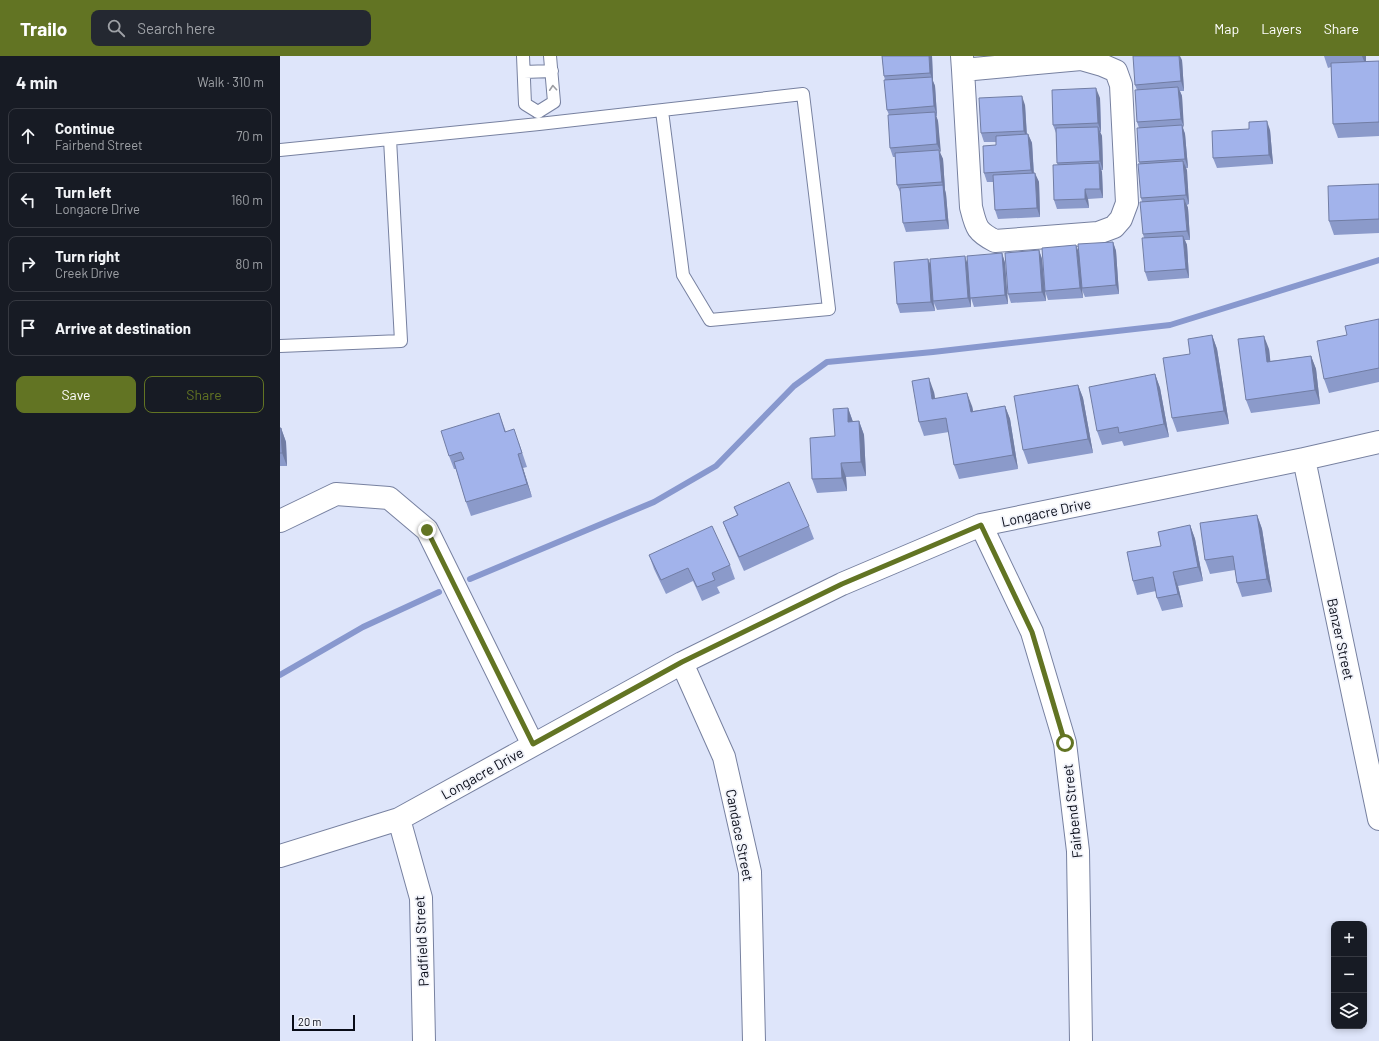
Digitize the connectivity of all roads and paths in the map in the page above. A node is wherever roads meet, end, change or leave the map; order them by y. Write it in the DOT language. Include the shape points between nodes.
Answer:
graph roads {
  1 [pos="523,56"];
  2 [pos="550,56"];
  3 [pos="963,63"];
  4 [pos="552,71"];
  5 [pos="524,72"];
  6 [pos="662,111"];
  7 [pos="538,118"];
  8 [pos="390,139"];
  9 [pos="280,150"];
  10 [pos="280,346"];
  11 [pos="1379,442"];
  12 [pos="1304,459"];
  13 [pos="280,521"];
  14 [pos="981,525"];
  15 [pos="682,662"];
  16 [pos="533,744"];
  17 [pos="399,819"];
  18 [pos="1379,819"];
  19 [pos="280,856"];
  20 [pos="424,1041"];
  21 [pos="754,1041"];
  22 [pos="1081,1041"];
  1 -- 5 [label="lane"];
  2 -- 4 [label="lane"];
  3 -- 3 [label="street" via="971,207 976,226 982,235 995,241 1098,233 1114,227 1121,219 1127,203 1121,85 1116,71 1102,64 1081,59"];
  4 -- 5 [label="lane"];
  7 -- 4 [label="lane, one-way" via="554,102"];
  5 -- 7 [label="lane" via="525,104"];
  6 -- 6 [label="lane" via="803,94 829,309 710,320 683,275"];
  6 -- 7 [label="lane"];
  7 -- 8 [label="lane"];
  8 -- 9 [label="lane"];
  8 -- 10 [label="lane" via="401,341"];
  11 -- 12 [label="street, Longacre Drive"];
  12 -- 14 [label="street, Longacre Drive"];
  12 -- 18 [label="street, Banzer Street"];
  13 -- 16 [label="street" via="336,494 389,498 427,530"];
  14 -- 15 [label="street, Longacre Drive" via="842,584"];
  14 -- 22 [label="street, Fairbend Street" via="1032,632 1065,743 1078,851"];
  15 -- 16 [label="street, Longacre Drive"];
  15 -- 21 [label="street, Candace Street" via="724,757 750,872"];
  16 -- 17 [label="street, Longacre Drive"];
  17 -- 19 [label="street, Longacre Drive"];
  17 -- 20 [label="street, Padfield Street" via="421,898"];
}
